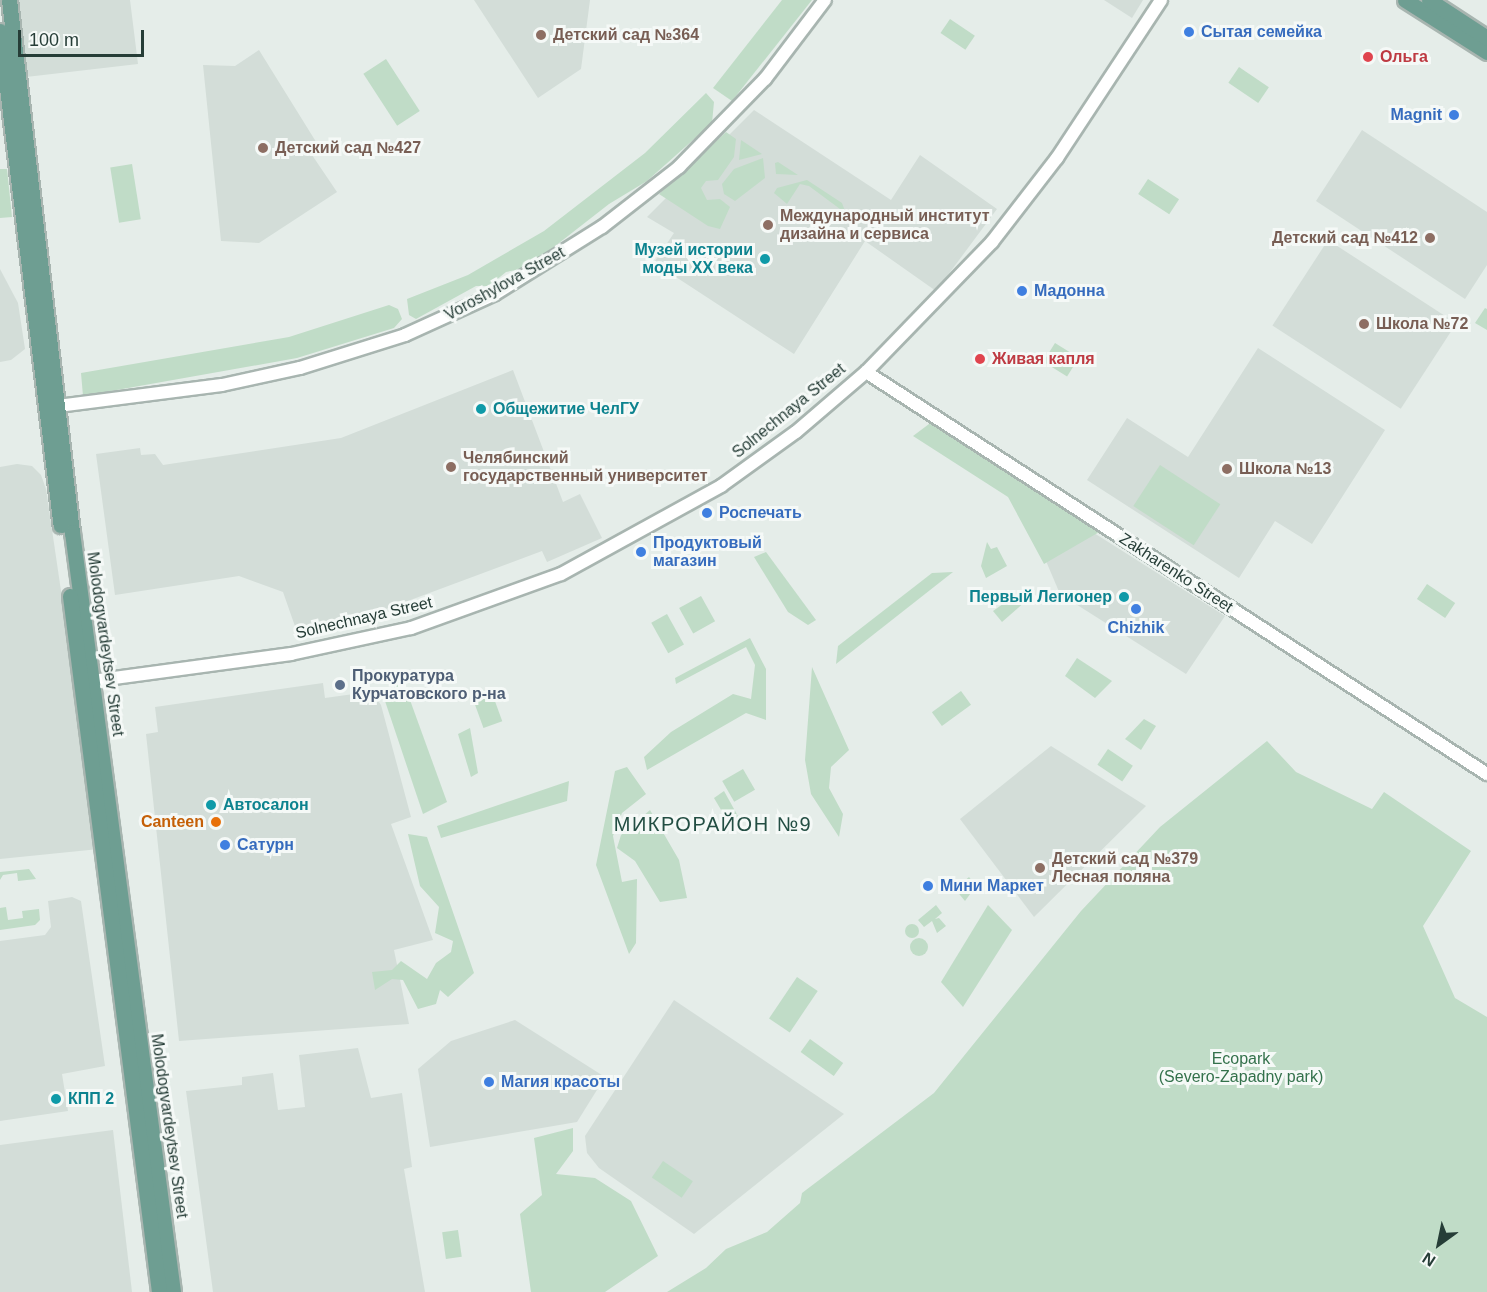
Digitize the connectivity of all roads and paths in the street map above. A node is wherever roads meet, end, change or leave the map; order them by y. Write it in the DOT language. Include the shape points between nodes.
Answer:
graph roads {
  1 [pos="9,0"];
  2 [pos="825,0"];
  3 [pos="1161,0"];
  4 [pos="1405,0"];
  5 [pos="1429,0"];
  6 [pos="0,31"];
  7 [pos="1486,46"];
  8 [pos="10,61"];
  9 [pos="866,372"];
  10 [pos="51,407"];
  11 [pos="87,682"];
  12 [pos="1487,774"];
  13 [pos="137,1069"];
  14 [pos="159,1292"];
  15 [pos="173,1292"];
  1 -- 8 [label="main road, Molodogvardeytsev Street"];
  2 -- 10 [label="street, Voroshylova Street" via="765,79 679,167 602,227 495,294 405,335 300,368 222,385"];
  3 -- 9 [label="street, Solnechnaya Street" via="1056,158 1011,218 940,299"];
  4 -- 7 [label="main road"];
  5 -- 7 [label="main road"];
  6 -- 8 [label="main road, Molodogvardeytsev Street"];
  8 -- 10 [label="main road, Molodogvardeytsev Street"];
  9 -- 11 [label="street, Solnechnaya Street" via="796,432 721,486 561,574 456,613 357,641"];
  9 -- 12 [label="street, Zakharenko Street"];
  10 -- 11 [label="main road, Molodogvardeytsev Street"];
  11 -- 13 [label="main road, Molodogvardeytsev Street"];
  13 -- 14 [label="main road, Molodogvardeytsev Street"];
  13 -- 15 [label="main road, Molodogvardeytsev Street"];
}
